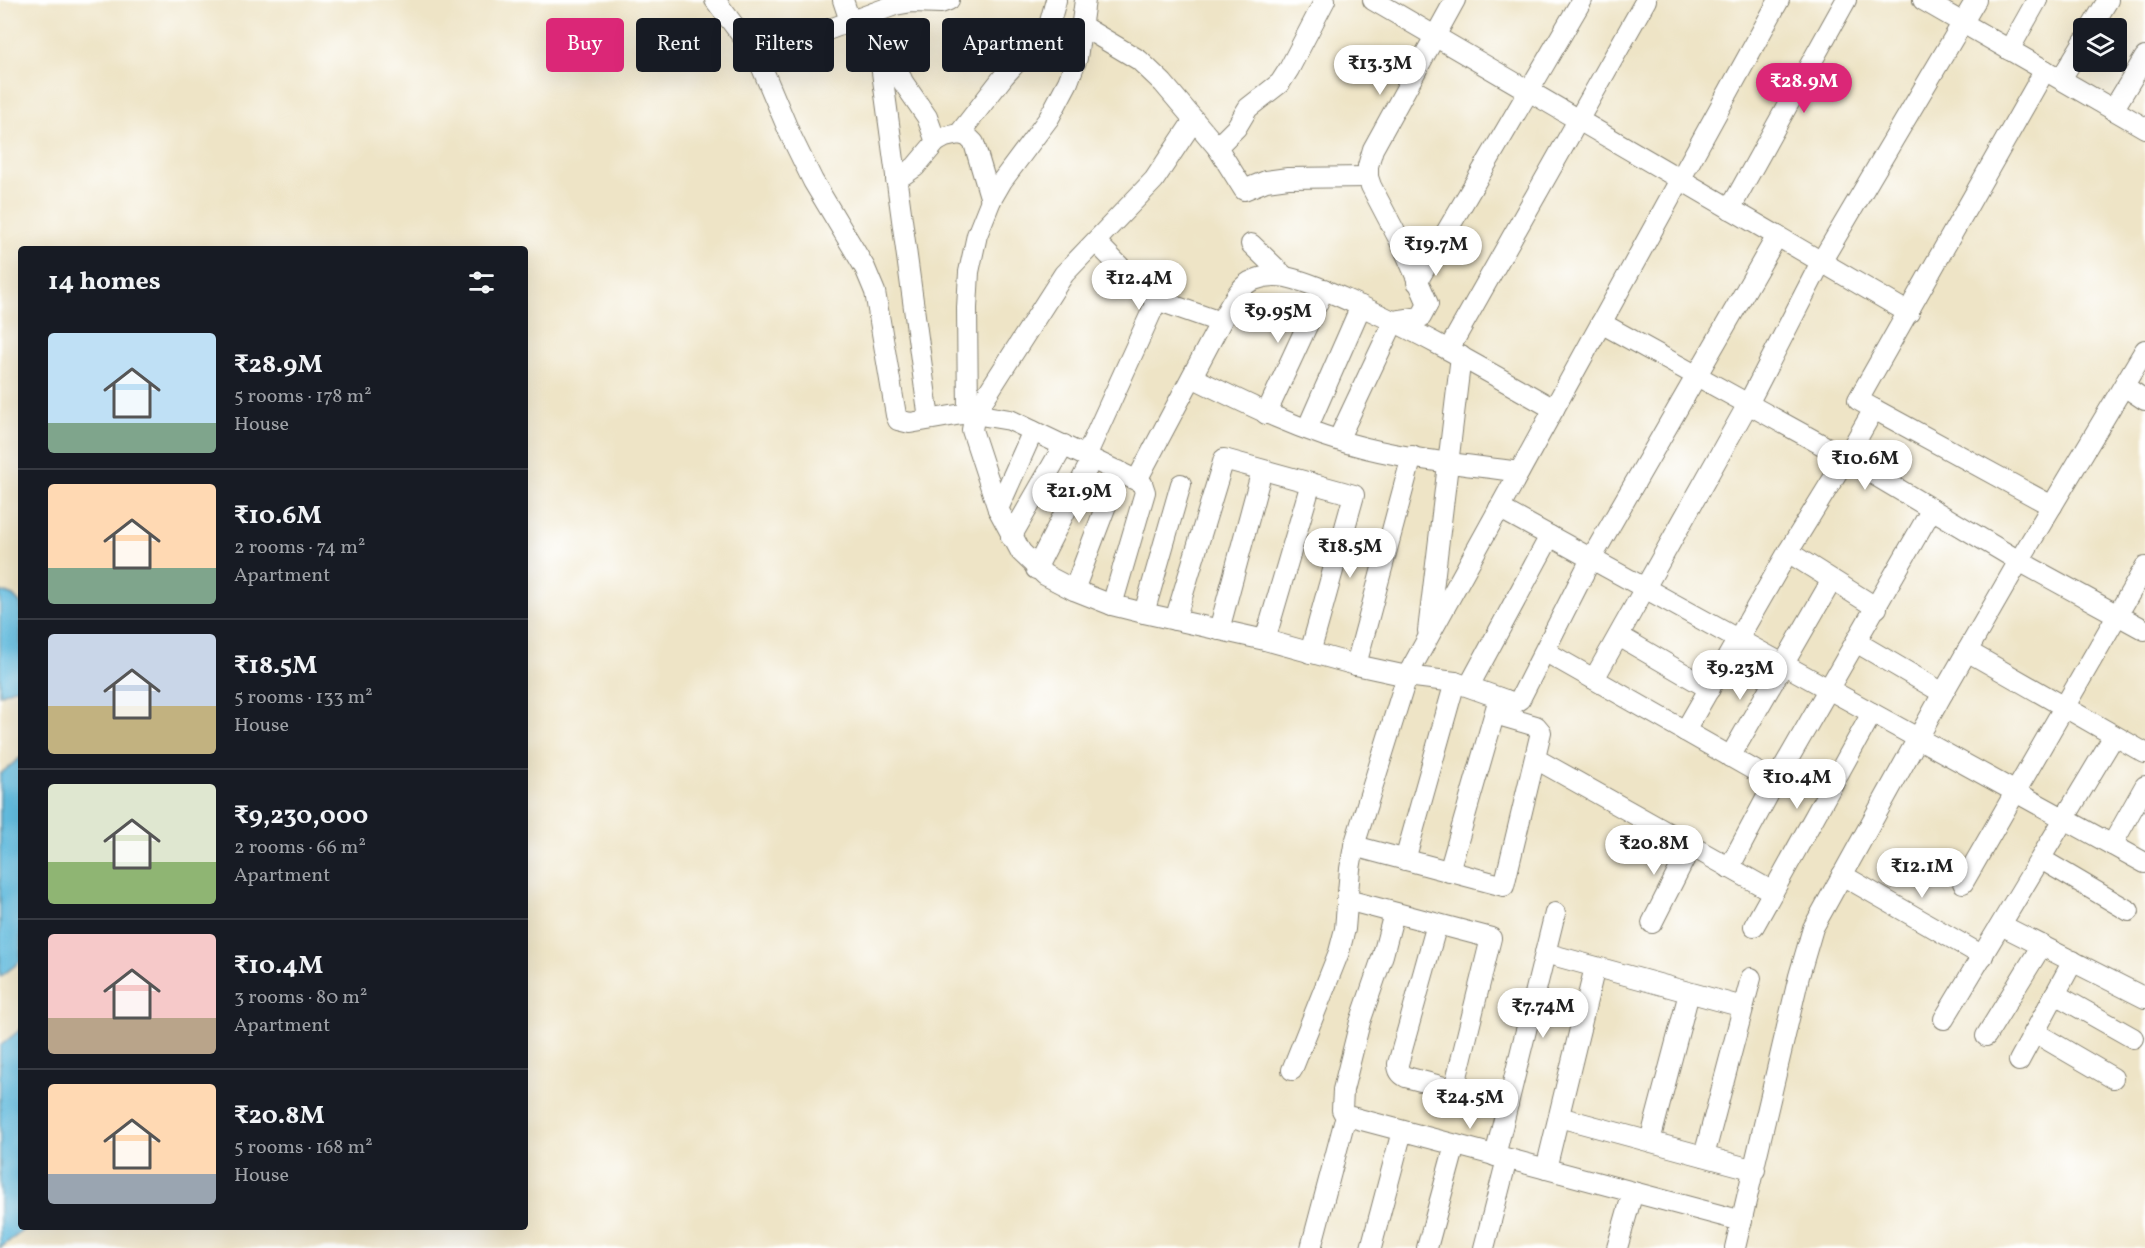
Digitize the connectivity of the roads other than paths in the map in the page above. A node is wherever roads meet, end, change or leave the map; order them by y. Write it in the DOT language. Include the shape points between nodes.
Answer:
graph roads {
  1 [pos="715,0"];
  2 [pos="843,0"];
  3 [pos="949,0"];
  4 [pos="1056,0"];
  5 [pos="1084,0"];
  6 [pos="1325,0"];
  7 [pos="1373,0"];
  8 [pos="1455,0"];
  9 [pos="1582,0"];
  10 [pos="1779,0"];
  11 [pos="1846,0"];
  12 [pos="1923,0"];
  13 [pos="1976,0"];
  14 [pos="2037,0"];
  15 [pos="2108,0"];
  16 [pos="1637,3"];
  17 [pos="874,13"];
  18 [pos="849,18"];
  19 [pos="859,18"];
  20 [pos="875,18"];
  21 [pos="1083,18"];
  22 [pos="2097,18"];
  23 [pos="1962,23"];
  24 [pos="733,24"];
  25 [pos="1085,28"];
  26 [pos="1435,35"];
  27 [pos="2009,50"];
  28 [pos="2073,53"];
  29 [pos="2145,57"];
  30 [pos="764,72"];
  31 [pos="882,72"];
  32 [pos="899,72"];
  33 [pos="1072,72"];
  34 [pos="2053,75"];
  35 [pos="1530,91"];
  36 [pos="2113,110"];
  37 [pos="1578,119"];
  38 [pos="1194,120"];
  39 [pos="2145,128"];
  40 [pos="959,134"];
  41 [pos="936,142"];
  42 [pos="1217,147"];
  43 [pos="1368,177"];
  44 [pos="896,180"];
  45 [pos="1680,180"];
  46 [pos="991,200"];
  47 [pos="1730,209"];
  48 [pos="1777,236"];
  49 [pos="1096,242"];
  50 [pos="1251,244"];
  51 [pos="1821,262"];
  52 [pos="1284,276"];
  53 [pos="1418,282"];
  54 [pos="1324,289"];
  55 [pos="1157,300"];
  56 [pos="1361,306"];
  57 [pos="1910,313"];
  58 [pos="1394,321"];
  59 [pos="1220,322"];
  60 [pos="1601,322"];
  61 [pos="2145,350"];
  62 [pos="1455,353"];
  63 [pos="1696,376"];
  64 [pos="1192,377"];
  65 [pos="2124,386"];
  66 [pos="2145,400"];
  67 [pos="1748,404"];
  68 [pos="1554,409"];
  69 [pos="1874,409"];
  70 [pos="971,413"];
  71 [pos="1266,414"];
  72 [pos="930,419"];
  73 [pos="1307,429"];
  74 [pos="1033,431"];
  75 [pos="1338,440"];
  76 [pos="1064,445"];
  77 [pos="1412,456"];
  78 [pos="1089,457"];
  79 [pos="1846,458"];
  80 [pos="1447,461"];
  81 [pos="1262,470"];
  82 [pos="1119,471"];
  83 [pos="1519,472"];
  84 [pos="1137,480"];
  85 [pos="1311,483"];
  86 [pos="1181,484"];
  87 [pos="2052,506"];
  88 [pos="1499,508"];
  89 [pos="998,509"];
  90 [pos="1932,509"];
  91 [pos="1550,536"];
  92 [pos="1011,537"];
  93 [pos="1788,552"];
  94 [pos="1592,559"];
  95 [pos="2019,561"];
  96 [pos="2145,567"];
  97 [pos="1036,569"];
  98 [pos="1832,580"];
  99 [pos="1646,589"];
  100 [pos="1074,590"];
  101 [pos="1112,604"];
  102 [pos="1877,608"];
  103 [pos="1144,613"];
  104 [pos="2117,615"];
  105 [pos="1175,620"];
  106 [pos="1219,630"];
  107 [pos="2145,630"];
  108 [pos="1619,636"];
  109 [pos="1427,639"];
  110 [pos="1265,640"];
  111 [pos="1738,641"];
  112 [pos="1856,642"];
  113 [pos="1967,651"];
  114 [pos="1546,652"];
  115 [pos="1310,653"];
  116 [pos="1356,665"];
  117 [pos="1783,665"];
  118 [pos="1407,676"];
  119 [pos="1594,679"];
  120 [pos="1462,684"];
  121 [pos="1710,689"];
  122 [pos="1828,690"];
  123 [pos="1943,693"];
  124 [pos="1503,699"];
  125 [pos="2065,706"];
  126 [pos="1872,713"];
  127 [pos="1685,731"];
  128 [pos="2115,735"];
  129 [pos="1917,738"];
  130 [pos="2145,753"];
  131 [pos="1730,756"];
  132 [pos="1536,759"];
  133 [pos="1775,782"];
  134 [pos="2145,786"];
  135 [pos="2016,792"];
  136 [pos="2065,819"];
  137 [pos="2112,845"];
  138 [pos="1354,846"];
  139 [pos="1690,846"];
  140 [pos="2041,859"];
  141 [pos="1405,860"];
  142 [pos="2145,863"];
  143 [pos="1729,868"];
  144 [pos="1449,872"];
  145 [pos="1842,875"];
  146 [pos="1963,883"];
  147 [pos="1773,892"];
  148 [pos="1347,900"];
  149 [pos="2129,911"];
  150 [pos="1394,913"];
  151 [pos="1555,913"];
  152 [pos="1652,923"];
  153 [pos="1437,924"];
  154 [pos="2001,925"];
  155 [pos="1754,926"];
  156 [pos="2042,945"];
  157 [pos="1545,953"];
  158 [pos="1983,956"];
  159 [pos="2073,961"];
  160 [pos="1595,967"];
  161 [pos="1750,978"];
  162 [pos="1689,993"];
  163 [pos="2055,994"];
  164 [pos="2145,998"];
  165 [pos="1743,1007"];
  166 [pos="1944,1019"];
  167 [pos="2034,1032"];
  168 [pos="1986,1036"];
  169 [pos="2133,1038"];
  170 [pos="2019,1061"];
  171 [pos="1292,1070"];
  172 [pos="2113,1078"];
  173 [pos="1454,1089"];
  174 [pos="1508,1104"];
  175 [pos="1559,1117"];
  176 [pos="1347,1119"];
  177 [pos="1402,1131"];
  178 [pos="1650,1142"];
  179 [pos="1455,1145"];
  180 [pos="1704,1156"];
  181 [pos="1501,1157"];
  182 [pos="1546,1169"];
  183 [pos="1755,1170"];
  184 [pos="1633,1192"];
  185 [pos="1742,1221"];
  186 [pos="1311,1248"];
  187 [pos="1371,1248"];
  188 [pos="1428,1248"];
  189 [pos="1484,1248"];
  190 [pos="1617,1248"];
  191 [pos="1735,1248"];
  1 -- 24 [label="street"];
  2 -- 18 [label="street"];
  3 -- 17 [label="street" via="912,2"];
  4 -- 40 [label="street" via="1045,31"];
  5 -- 21 [label="street"];
  6 -- 42 [label="street" via="1280,83 1248,108 1236,128"];
  7 -- 26 [label="street"];
  8 -- 26 [label="street"];
  9 -- 35 [label="street"];
  10 -- 45 [label="street"];
  11 -- 47 [label="street"];
  12 -- 23 [label="street"];
  13 -- 23 [label="street"];
  14 -- 27 [label="street"];
  15 -- 22 [label="street"];
  16 -- 37 [label="street"];
  17 -- 19 [label="street"];
  17 -- 20 [label="street"];
  23 -- 27 [label="street"];
  23 -- 51 [label="street"];
  25 -- 38 [label="street" via="1139,60"];
  26 -- 35 [label="street"];
  26 -- 43 [label="street" via="1373,149"];
  27 -- 34 [label="street"];
  28 -- 34 [label="street"];
  29 -- 36 [label="street"];
  30 -- 72 [label="street" via="789,134 875,292 898,420"];
  31 -- 44 [label="street"];
  32 -- 41 [label="street" via="927,117"];
  33 -- 46 [label="street" via="1049,118"];
  34 -- 36 [label="street"];
  34 -- 57 [label="street"];
  35 -- 37 [label="street"];
  35 -- 53 [label="street"];
  36 -- 39 [label="street"];
  37 -- 45 [label="street"];
  37 -- 62 [label="street"];
  38 -- 42 [label="street"];
  38 -- 49 [label="street" via="1154,180"];
  40 -- 41 [label="street"];
  40 -- 46 [label="street" via="974,143"];
  41 -- 44 [label="street" via="915,167"];
  42 -- 43 [label="street" via="1244,190 1288,178"];
  43 -- 53 [label="street"];
  44 -- 72 [label="street"];
  45 -- 47 [label="street"];
  45 -- 60 [label="street"];
  46 -- 70 [label="street" via="969,272"];
  47 -- 48 [label="street"];
  48 -- 51 [label="street"];
  48 -- 63 [label="street"];
  49 -- 55 [label="street"];
  49 -- 70 [label="street" via="1064,273"];
  50 -- 52 [label="street"];
  51 -- 57 [label="street"];
  51 -- 67 [label="street"];
  52 -- 54 [label="street"];
  52 -- 59 [label="street" via="1251,280"];
  53 -- 58 [label="street" via="1428,304 1421,317"];
  54 -- 56 [label="street"];
  54 -- 71 [label="street"];
  55 -- 59 [label="street"];
  55 -- 78 [label="street"];
  56 -- 58 [label="street"];
  56 -- 73 [label="street"];
  57 -- 69 [label="street" via="1858,400"];
  58 -- 62 [label="street"];
  58 -- 75 [label="street"];
  59 -- 64 [label="street"];
  60 -- 63 [label="street"];
  60 -- 68 [label="street"];
  61 -- 65 [label="street"];
  62 -- 68 [label="street"];
  62 -- 80 [label="street"];
  63 -- 67 [label="street"];
  63 -- 94 [label="street"];
  64 -- 71 [label="street"];
  64 -- 84 [label="street"];
  65 -- 66 [label="street"];
  65 -- 87 [label="street"];
  67 -- 79 [label="street"];
  67 -- 99 [label="street"];
  68 -- 83 [label="street"];
  69 -- 79 [label="street"];
  69 -- 87 [label="street"];
  70 -- 72 [label="street"];
  70 -- 74 [label="street" via="1010,420"];
  70 -- 89 [label="street" via="972,430"];
  71 -- 73 [label="street"];
  73 -- 75 [label="street"];
  74 -- 76 [label="street"];
  74 -- 89 [label="street"];
  75 -- 77 [label="street"];
  76 -- 78 [label="street"];
  76 -- 92 [label="street"];
  77 -- 80 [label="street"];
  77 -- 116 [label="street"];
  78 -- 82 [label="street"];
  78 -- 97 [label="street"];
  79 -- 90 [label="street"];
  79 -- 93 [label="street"];
  80 -- 83 [label="street"];
  80 -- 109 [label="street"];
  81 -- 85 [label="street"];
  81 -- 105 [label="street" via="1224,459"];
  81 -- 106 [label="street"];
  82 -- 84 [label="street"];
  82 -- 100 [label="street"];
  83 -- 88 [label="street"];
  84 -- 101 [label="street" via="1145,492"];
  85 -- 110 [label="street"];
  85 -- 115 [label="street" via="1354,495"];
  86 -- 103 [label="street"];
  87 -- 95 [label="street"];
  88 -- 91 [label="street"];
  88 -- 109 [label="street"];
  89 -- 92 [label="street"];
  90 -- 95 [label="street"];
  90 -- 102 [label="street"];
  91 -- 94 [label="street"];
  91 -- 120 [label="street"];
  92 -- 97 [label="street"];
  93 -- 98 [label="street"];
  93 -- 111 [label="street"];
  94 -- 99 [label="street"];
  94 -- 114 [label="street"];
  95 -- 104 [label="street"];
  95 -- 113 [label="street"];
  96 -- 104 [label="street"];
  97 -- 100 [label="street"];
  98 -- 102 [label="street"];
  98 -- 117 [label="street"];
  99 -- 108 [label="street"];
  99 -- 111 [label="street"];
  100 -- 101 [label="street"];
  101 -- 103 [label="street"];
  102 -- 112 [label="street"];
  103 -- 105 [label="street"];
  104 -- 107 [label="street"];
  104 -- 125 [label="street"];
  105 -- 106 [label="street"];
  106 -- 110 [label="street"];
  108 -- 119 [label="street"];
  108 -- 121 [label="street"];
  109 -- 118 [label="street"];
  110 -- 115 [label="street"];
  111 -- 117 [label="street"];
  111 -- 121 [label="street"];
  112 -- 122 [label="street"];
  112 -- 123 [label="street"];
  113 -- 123 [label="street"];
  113 -- 125 [label="street"];
  114 -- 119 [label="street"];
  114 -- 124 [label="street" via="1519,701"];
  115 -- 116 [label="street"];
  116 -- 118 [label="street"];
  117 -- 122 [label="street"];
  117 -- 131 [label="street"];
  118 -- 120 [label="street"];
  118 -- 138 [label="street"];
  119 -- 127 [label="street"];
  120 -- 124 [label="street"];
  120 -- 141 [label="street"];
  121 -- 127 [label="street"];
  122 -- 126 [label="street"];
  122 -- 133 [label="street"];
  123 -- 129 [label="street"];
  124 -- 132 [label="street" via="1504,717 1540,729"];
  124 -- 144 [label="street"];
  125 -- 128 [label="street"];
  125 -- 135 [label="street"];
  126 -- 129 [label="street"];
  126 -- 147 [label="street"];
  127 -- 131 [label="street"];
  128 -- 130 [label="street"];
  128 -- 136 [label="street"];
  129 -- 135 [label="street"];
  129 -- 145 [label="street"];
  131 -- 133 [label="street"];
  132 -- 139 [label="street"];
  132 -- 144 [label="street" via="1504,886"];
  133 -- 143 [label="street"];
  134 -- 137 [label="street"];
  135 -- 136 [label="street"];
  135 -- 146 [label="street"];
  136 -- 137 [label="street"];
  136 -- 140 [label="street"];
  137 -- 142 [label="street"];
  138 -- 141 [label="street"];
  138 -- 148 [label="street"];
  139 -- 143 [label="street"];
  139 -- 152 [label="street"];
  140 -- 149 [label="street"];
  140 -- 154 [label="street"];
  141 -- 144 [label="street"];
  143 -- 147 [label="street"];
  145 -- 158 [label="street"];
  145 -- 183 [label="street" via="1805,951"];
  147 -- 155 [label="street"];
  148 -- 150 [label="street"];
  148 -- 171 [label="street" via="1339,952"];
  150 -- 153 [label="street"];
  150 -- 176 [label="street" via="1343,1090 1342,1110"];
  151 -- 157 [label="street"];
  153 -- 173 [label="street" via="1491,938"];
  153 -- 173 [label="street" via="1398,1071"];
  154 -- 156 [label="street"];
  154 -- 158 [label="street"];
  156 -- 159 [label="street"];
  156 -- 168 [label="street"];
  157 -- 160 [label="street"];
  157 -- 174 [label="street"];
  158 -- 166 [label="street"];
  159 -- 163 [label="street"];
  159 -- 164 [label="street"];
  160 -- 162 [label="street"];
  160 -- 175 [label="street"];
  161 -- 165 [label="street"];
  162 -- 165 [label="street"];
  162 -- 178 [label="street"];
  163 -- 167 [label="street"];
  163 -- 169 [label="street"];
  165 -- 180 [label="street"];
  167 -- 170 [label="street"];
  167 -- 172 [label="street"];
  173 -- 174 [label="street"];
  174 -- 181 [label="street"];
  175 -- 178 [label="street"];
  175 -- 182 [label="street"];
  176 -- 177 [label="street"];
  176 -- 186 [label="street"];
  177 -- 179 [label="street"];
  177 -- 187 [label="street"];
  178 -- 180 [label="street"];
  179 -- 181 [label="street"];
  179 -- 188 [label="street"];
  180 -- 183 [label="street"];
  181 -- 182 [label="street"];
  181 -- 189 [label="street"];
  182 -- 184 [label="street"];
  183 -- 185 [label="street"];
  184 -- 185 [label="street"];
  184 -- 190 [label="street"];
  185 -- 191 [label="street"];
}
